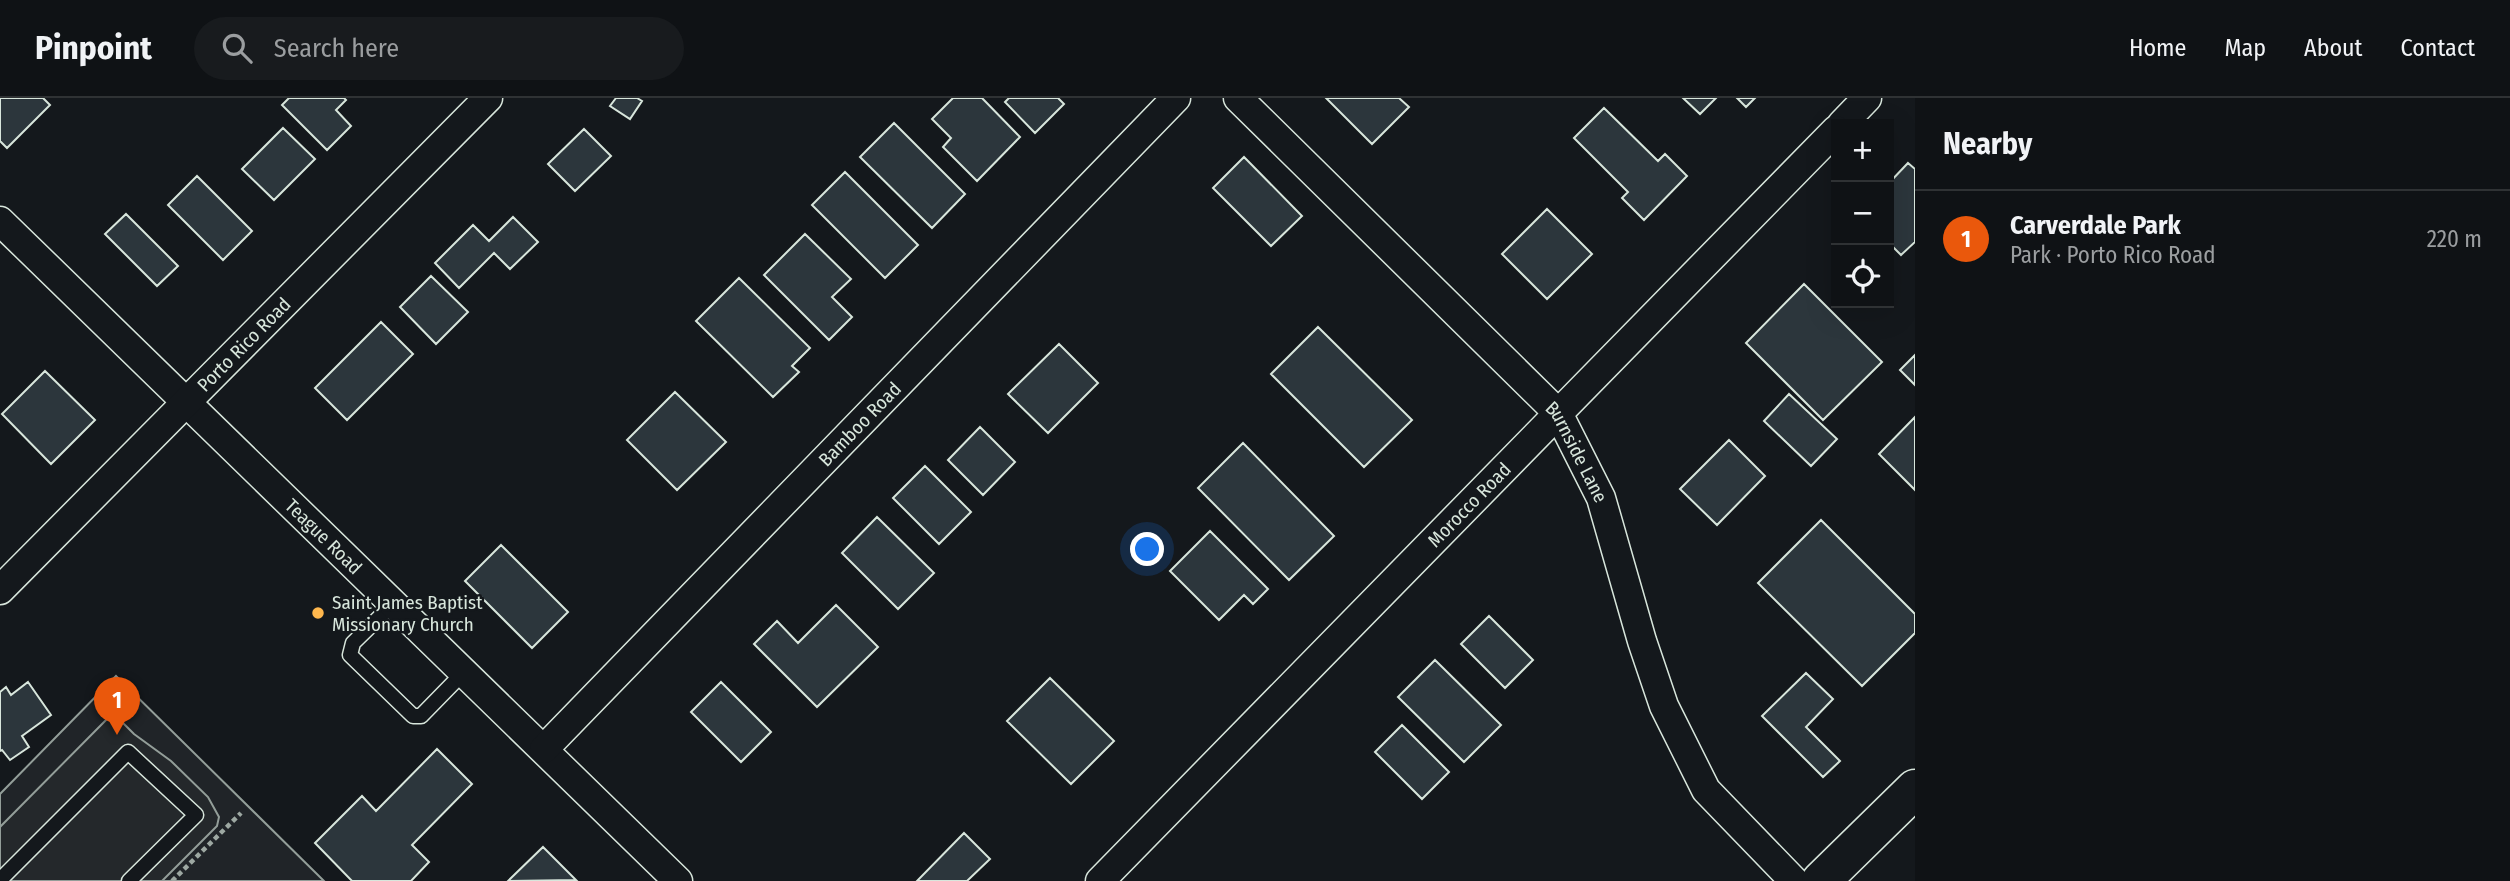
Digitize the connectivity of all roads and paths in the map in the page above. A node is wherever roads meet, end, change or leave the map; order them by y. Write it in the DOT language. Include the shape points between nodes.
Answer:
graph roads {
  1 [pos="488,98"];
  2 [pos="1176,98"];
  3 [pos="1238,98"];
  4 [pos="1867,98"];
  5 [pos="1847,119"];
  6 [pos="1831,135"];
  7 [pos="0,221"];
  8 [pos="185,403"];
  9 [pos="1558,413"];
  10 [pos="0,590"];
  11 [pos="393,604"];
  12 [pos="464,672"];
  13 [pos="544,749"];
  14 [pos="1915,789"];
  15 [pos="242,813"];
  16 [pos="0,880"];
  17 [pos="129,881"];
  18 [pos="172,881"];
  19 [pos="678,881"];
  20 [pos="1100,881"];
  21 [pos="1794,881"];
  22 [pos="1821,881"];
  1 -- 8 [label="street, Porto Rico Road"];
  2 -- 13 [label="street, Bamboo Road"];
  3 -- 9 [label="street, Burnside Lane"];
  4 -- 5 [label="street"];
  6 -- 9 [label="street, Morocco Road"];
  7 -- 8 [label="street, Teague Road"];
  8 -- 10 [label="street, Porto Rico Road"];
  8 -- 11 [label="street, Teague Road"];
  9 -- 20 [label="street, Morocco Road"];
  9 -- 21 [label="street, Burnside Lane" via="1601,498 1664,706 1706,790"];
  11 -- 12 [label="street, Teague Road"];
  11 -- 12 [label="lane" via="354,643 350,655 413,716 421,716"];
  12 -- 13 [label="street, Teague Road"];
  13 -- 19 [label="street, Teague Road"];
  14 -- 22 [label="main road"];
  15 -- 18 [label="path"];
  16 -- 17 [label="lane" via="128,752 196,816"];
}
